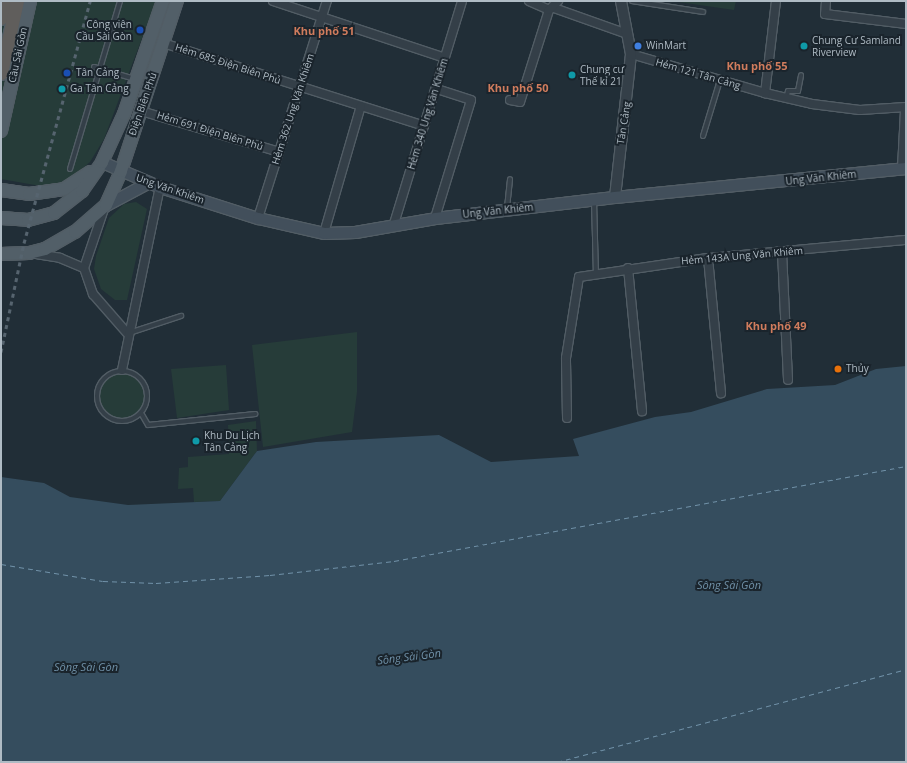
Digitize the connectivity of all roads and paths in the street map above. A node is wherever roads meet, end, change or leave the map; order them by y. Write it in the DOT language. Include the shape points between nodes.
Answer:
graph roads {
  1 [pos="5,1"];
  2 [pos="17,1"];
  3 [pos="30,1"];
  4 [pos="120,1"];
  5 [pos="163,1"];
  6 [pos="177,1"];
  7 [pos="273,1"];
  8 [pos="327,1"];
  9 [pos="462,1"];
  10 [pos="529,1"];
  11 [pos="621,1"];
  12 [pos="632,1"];
  13 [pos="776,1"];
  14 [pos="826,1"];
  15 [pos="554,6"];
  16 [pos="703,12"];
  17 [pos="1,18"];
  18 [pos="323,18"];
  19 [pos="906,24"];
  20 [pos="627,34"];
  21 [pos="163,43"];
  22 [pos="631,54"];
  23 [pos="446,58"];
  24 [pos="94,67"];
  25 [pos="99,69"];
  26 [pos="1,74"];
  27 [pos="801,75"];
  28 [pos="137,79"];
  29 [pos="720,80"];
  30 [pos="301,87"];
  31 [pos="438,89"];
  32 [pos="765,93"];
  33 [pos="786,99"];
  34 [pos="510,100"];
  35 [pos="361,106"];
  36 [pos="906,108"];
  37 [pos="141,110"];
  38 [pos="424,126"];
  39 [pos="1,132"];
  40 [pos="703,136"];
  41 [pos="279,152"];
  42 [pos="102,162"];
  43 [pos="904,168"];
  44 [pos="70,169"];
  45 [pos="121,171"];
  46 [pos="510,179"];
  47 [pos="148,183"];
  48 [pos="160,187"];
  49 [pos="1,190"];
  50 [pos="615,197"];
  51 [pos="594,200"];
  52 [pos="106,205"];
  53 [pos="507,210"];
  54 [pos="1,218"];
  55 [pos="258,218"];
  56 [pos="435,218"];
  57 [pos="393,227"];
  58 [pos="324,232"];
  59 [pos="906,240"];
  60 [pos="782,252"];
  61 [pos="29,253"];
  62 [pos="1,254"];
  63 [pos="708,258"];
  64 [pos="84,268"];
  65 [pos="628,268"];
  66 [pos="596,274"];
  67 [pos="181,316"];
  68 [pos="127,333"];
  69 [pos="122,370"];
  70 [pos="788,380"];
  71 [pos="721,393"];
  72 [pos="642,410"];
  73 [pos="141,413"];
  74 [pos="255,414"];
  75 [pos="567,418"];
  1 -- 17 [label="highway"];
  2 -- 26 [label="highway, Cầu Sài Gòn"];
  3 -- 39 [label="main road, Cầu Sài Gòn"];
  4 -- 25 [label="lane"];
  5 -- 28 [label="main road, Điện Biên Phủ"];
  6 -- 21 [label="main road, Điện Biên Phủ"];
  7 -- 18 [label="street"];
  8 -- 18 [label="street, Hẻm 362 Ung Văn Khiêm"];
  9 -- 23 [label="street, Hẻm 340 Ung Văn Khiêm"];
  10 -- 15 [label="street"];
  11 -- 20 [label="street, Tân Cảng"];
  12 -- 16 [label="lane"];
  13 -- 32 [label="street"];
  14 -- 19 [label="street" via="825,14"];
  15 -- 20 [label="street"];
  15 -- 34 [label="street" via="520,102"];
  18 -- 23 [label="street"];
  18 -- 30 [label="street, Hẻm 362 Ung Văn Khiêm"];
  20 -- 22 [label="street, Tân Cảng"];
  21 -- 30 [label="street, Hẻm 685 Điện Biên Phủ"];
  21 -- 37 [label="main road, Điện Biên Phủ"];
  22 -- 29 [label="street, Hẻm 121 Tân Cảng"];
  22 -- 50 [label="street, Tân Cảng"];
  23 -- 31 [label="street, Hẻm 340 Ung Văn Khiêm"];
  24 -- 25 [label="lane"];
  25 -- 28 [label="lane"];
  25 -- 44 [label="lane"];
  27 -- 33 [label="lane" via="798,91 788,91"];
  28 -- 42 [label="main road, Điện Biên Phủ"];
  29 -- 32 [label="street, Hẻm 121 Tân Cảng"];
  29 -- 40 [label="lane"];
  30 -- 35 [label="street, Hẻm 685 Điện Biên Phủ"];
  30 -- 41 [label="street, Hẻm 362 Ung Văn Khiêm"];
  31 -- 38 [label="street, Hẻm 340 Ung Văn Khiêm"];
  31 -- 56 [label="street" via="471,100"];
  32 -- 33 [label="street, Hẻm 121 Tân Cảng"];
  33 -- 36 [label="street, Hẻm 121 Tân Cảng" via="860,110"];
  35 -- 38 [label="street, Hẻm 685 Điện Biên Phủ"];
  35 -- 58 [label="street"];
  36 -- 43 [label="street"];
  37 -- 41 [label="street, Hẻm 691 Điện Biên Phủ"];
  37 -- 45 [label="main road, Điện Biên Phủ"];
  38 -- 57 [label="street, Hẻm 340 Ung Văn Khiêm"];
  41 -- 55 [label="street, Hẻm 362 Ung Văn Khiêm"];
  42 -- 45 [label="main road, Ung Văn Khiêm"];
  42 -- 49 [label="main road" via="81,181 64,189 29,194"];
  42 -- 54 [label="main road" via="74,200 54,213 28,220"];
  43 -- 50 [label="main road, Ung Văn Khiêm" via="844,177"];
  45 -- 47 [label="main road, Ung Văn Khiêm"];
  45 -- 52 [label="main road, Điện Biên Phủ"];
  46 -- 53 [label="lane"];
  47 -- 48 [label="main road, Ung Văn Khiêm"];
  47 -- 52 [label="main road"];
  48 -- 55 [label="main road, Ung Văn Khiêm"];
  48 -- 68 [label="street"];
  50 -- 51 [label="main road, Ung Văn Khiêm"];
  51 -- 53 [label="main road, Ung Văn Khiêm"];
  51 -- 66 [label="lane"];
  52 -- 61 [label="main road" via="60,242"];
  52 -- 64 [label="street"];
  53 -- 56 [label="main road, Ung Văn Khiêm"];
  55 -- 58 [label="main road, Ung Văn Khiêm"];
  56 -- 57 [label="main road, Ung Văn Khiêm"];
  57 -- 58 [label="main road, Ung Văn Khiêm"];
  59 -- 60 [label="street, Hẻm 143A Ung Văn Khiêm"];
  60 -- 63 [label="street, Hẻm 143A Ung Văn Khiêm"];
  60 -- 70 [label="street"];
  61 -- 62 [label="main road"];
  61 -- 64 [label="street" via="60,258"];
  63 -- 65 [label="street, Hẻm 143A Ung Văn Khiêm"];
  63 -- 71 [label="street"];
  64 -- 68 [label="street" via="92,294"];
  65 -- 66 [label="street, Hẻm 143A Ung Văn Khiêm"];
  65 -- 72 [label="street"];
  66 -- 75 [label="street, Hẻm 143A Ung Văn Khiêm" via="579,277 566,358"];
  67 -- 68 [label="lane"];
  68 -- 69 [label="street"];
  69 -- 73 [label="lane" via="136,375 146,388 147,397"];
  69 -- 73 [label="lane" via="103,379 96,395 97,404 109,419 117,422 126,422"];
  73 -- 74 [label="lane" via="148,425"];
}
